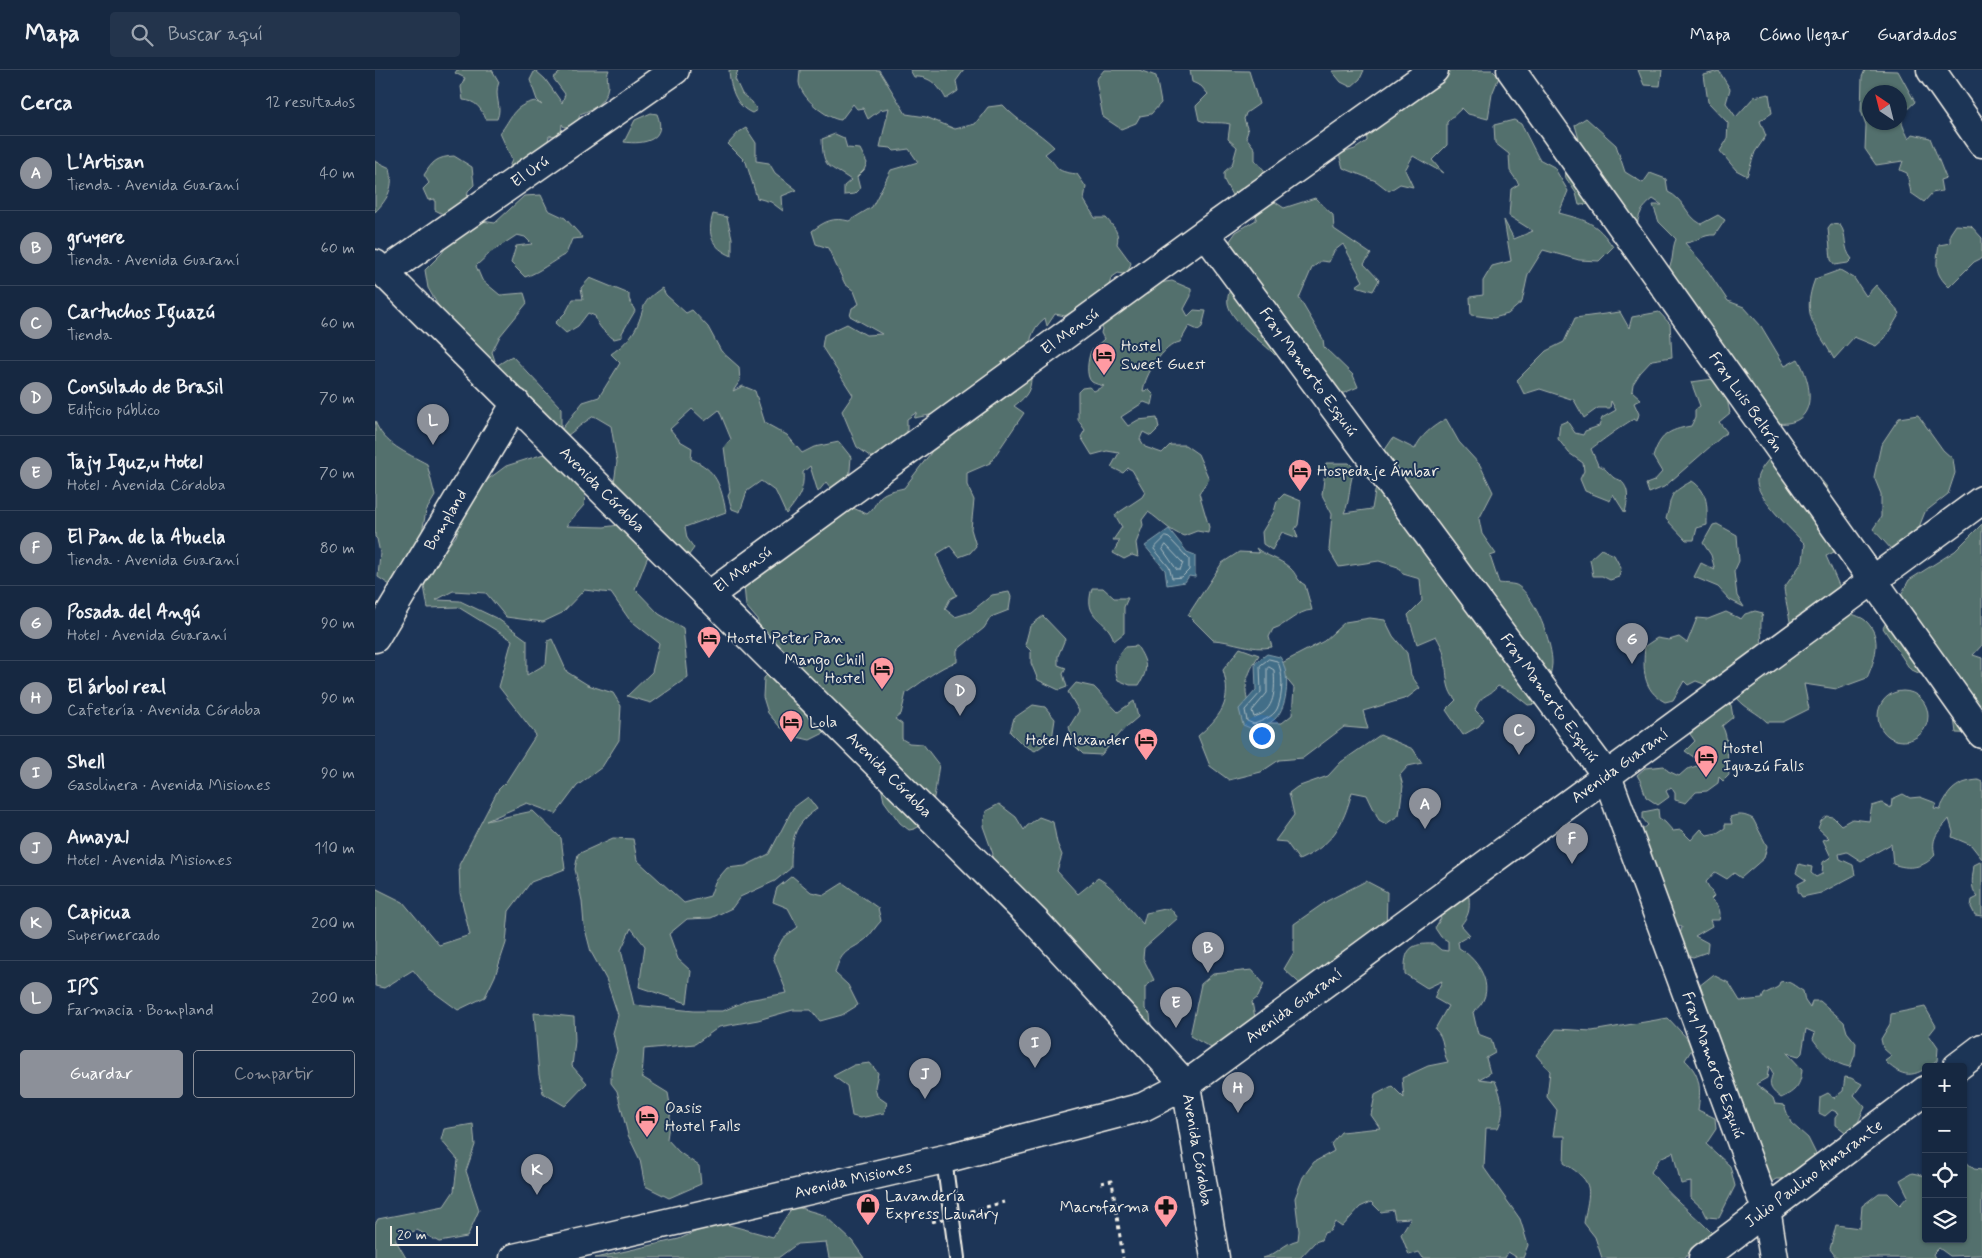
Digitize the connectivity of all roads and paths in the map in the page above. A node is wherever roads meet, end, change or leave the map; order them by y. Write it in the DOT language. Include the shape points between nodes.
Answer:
graph roads {
  1 [pos="675,70"];
  2 [pos="1434,70"];
  3 [pos="1511,70"];
  4 [pos="1931,70"];
  5 [pos="1982,143"];
  6 [pos="1205,233"];
  7 [pos="380,269"];
  8 [pos="516,403"];
  9 [pos="1982,500"];
  10 [pos="1873,580"];
  11 [pos="708,596"];
  12 [pos="375,638"];
  13 [pos="1982,734"];
  14 [pos="1607,776"];
  15 [pos="1982,1048"];
  16 [pos="1962,1063"];
  17 [pos="1186,1085"];
  18 [pos="1922,1093"];
  19 [pos="943,1159"];
  20 [pos="1101,1183"];
  21 [pos="1004,1202"];
  22 [pos="1767,1210"];
  23 [pos="932,1222"];
  24 [pos="514,1258"];
  25 [pos="957,1258"];
  26 [pos="1123,1258"];
  27 [pos="1215,1258"];
  28 [pos="1703,1258"];
  29 [pos="1774,1258"];
  1 -- 7 [label="street, El Urú"];
  2 -- 6 [label="street, El Mensú"];
  3 -- 10 [label="street, Fray Luis Beltrán"];
  4 -- 5 [label="street"];
  6 -- 11 [label="street, El Mensú"];
  6 -- 14 [label="street, Fray Mamerto Esquiú"];
  7 -- 8 [label="street, Avenida Córdoba"];
  8 -- 11 [label="street, Avenida Córdoba"];
  8 -- 12 [label="street, Bompland"];
  9 -- 10 [label="street, Avenida Guaraní"];
  10 -- 13 [label="street, Fray Luis Beltrán"];
  10 -- 14 [label="street, Avenida Guaraní"];
  11 -- 17 [label="street, Avenida Córdoba" via="1035,920"];
  14 -- 17 [label="street, Avenida Guaraní"];
  14 -- 22 [label="street, Fray Mamerto Esquiú"];
  15 -- 16 [label="street"];
  17 -- 19 [label="street, Avenida Misiones" via="1143,1107"];
  17 -- 27 [label="street, Avenida Córdoba"];
  18 -- 22 [label="street, Julio Paulino Amarante"];
  19 -- 24 [label="street, Avenida Misiones"];
  19 -- 25 [label="lane"];
  20 -- 26 [label="path" via="1112,1181"];
  21 -- 23 [label="path, bridge"];
  22 -- 28 [label="street, Julio Paulino Amarante"];
  22 -- 29 [label="street, Fray Mamerto Esquiú"];
}
